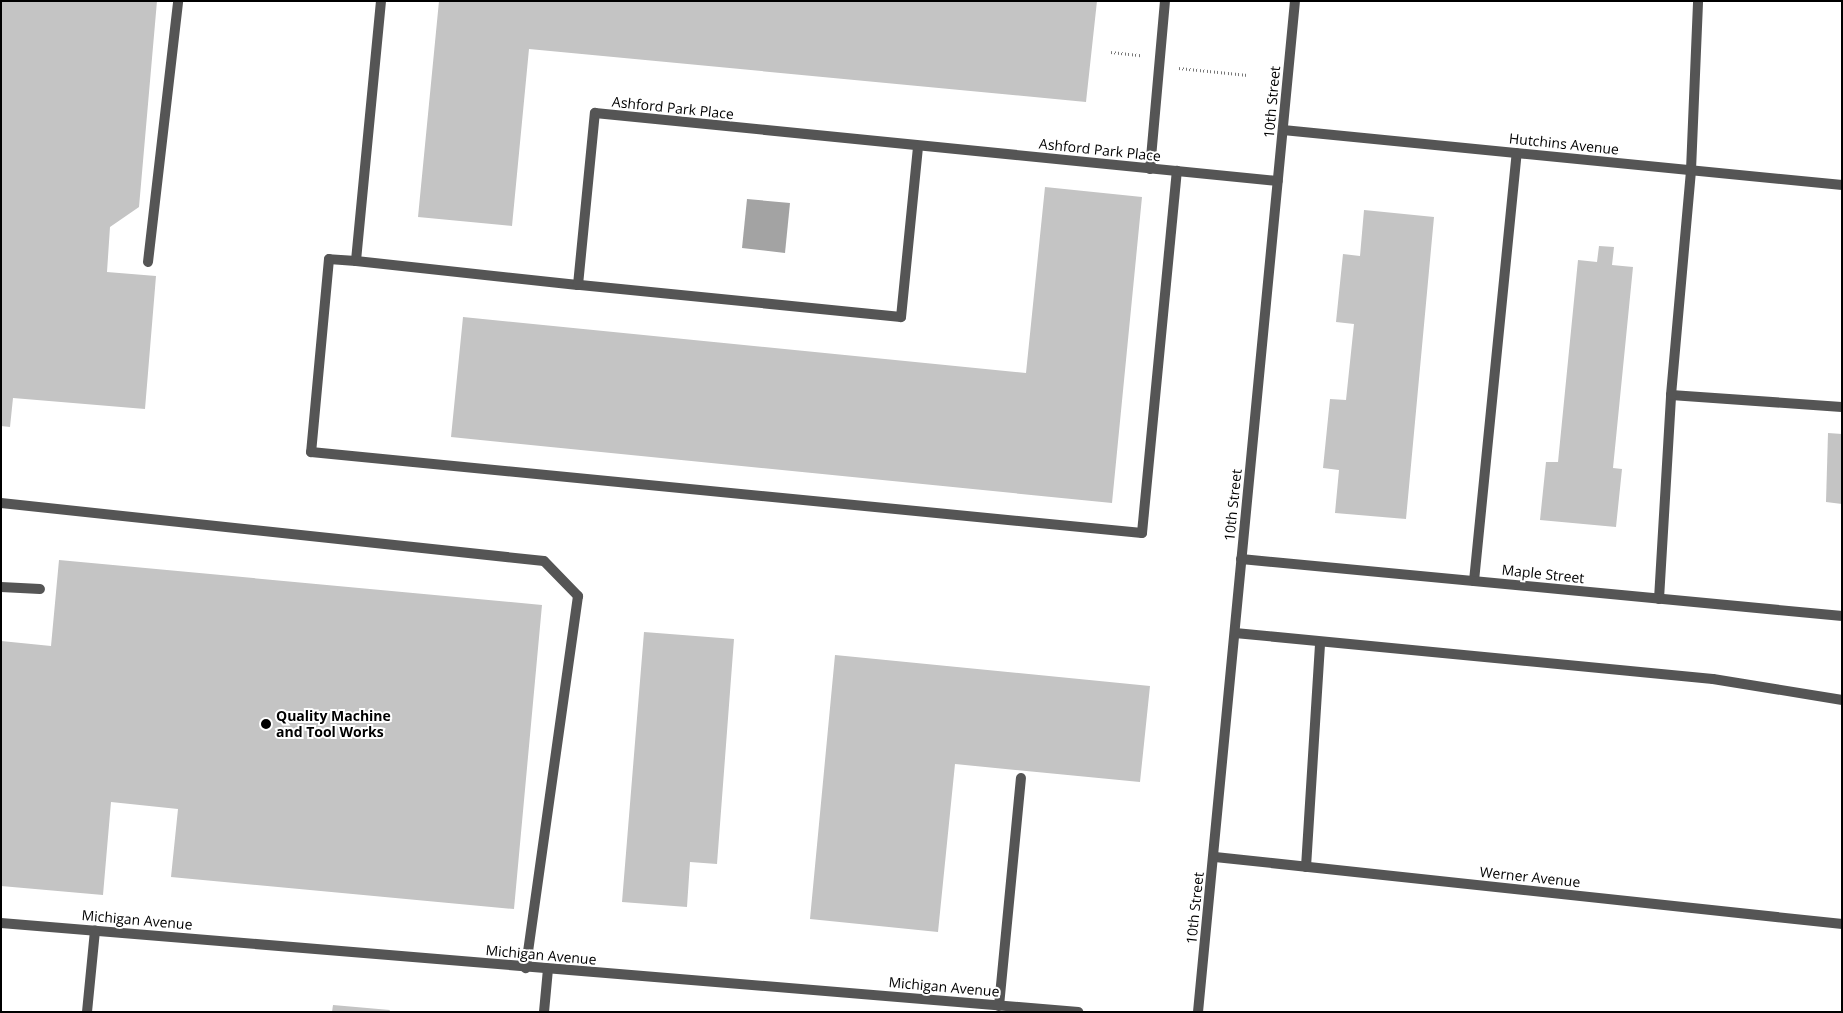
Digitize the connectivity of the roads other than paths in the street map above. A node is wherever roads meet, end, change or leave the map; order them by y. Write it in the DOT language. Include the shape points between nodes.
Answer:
graph roads {
  1 [pos="178,1"];
  2 [pos="381,1"];
  3 [pos="1165,1"];
  4 [pos="1295,1"];
  5 [pos="1698,1"];
  6 [pos="1283,130"];
  7 [pos="918,147"];
  8 [pos="1517,153"];
  9 [pos="1150,169"];
  10 [pos="1691,170"];
  11 [pos="1177,171"];
  12 [pos="1278,182"];
  13 [pos="1842,185"];
  14 [pos="356,261"];
  15 [pos="148,262"];
  16 [pos="578,284"];
  17 [pos="1671,395"];
  18 [pos="1842,407"];
  19 [pos="1,504"];
  20 [pos="1242,558"];
  21 [pos="1474,581"];
  22 [pos="1,587"];
  23 [pos="40,588"];
  24 [pos="1659,599"];
  25 [pos="1842,616"];
  26 [pos="1235,634"];
  27 [pos="1320,642"];
  28 [pos="1842,700"];
  29 [pos="1021,778"];
  30 [pos="1215,857"];
  31 [pos="1306,867"];
  32 [pos="1,923"];
  33 [pos="1842,924"];
  34 [pos="95,930"];
  35 [pos="526,968"];
  36 [pos="548,970"];
  37 [pos="999,1006"];
  38 [pos="87,1012"];
  39 [pos="544,1012"];
  40 [pos="1078,1012"];
  41 [pos="1198,1012"];
  1 -- 15 [label="street"];
  2 -- 14 [label="street"];
  3 -- 9 [label="street"];
  4 -- 6 [label="street, 10th Street"];
  5 -- 10 [label="street"];
  6 -- 8 [label="street, Hutchins Avenue"];
  6 -- 12 [label="street, 10th Street"];
  7 -- 9 [label="street, Ashford Park Place"];
  7 -- 16 [label="street" via="901,317"];
  7 -- 16 [label="street, Ashford Park Place" via="595,113"];
  8 -- 10 [label="street, Hutchins Avenue"];
  8 -- 21 [label="street"];
  9 -- 11 [label="street, Ashford Park Place"];
  10 -- 13 [label="street, Hutchins Avenue"];
  10 -- 17 [label="street"];
  11 -- 12 [label="street, Ashford Park Place"];
  11 -- 14 [label="street" via="1142,533 310,452 329,259"];
  12 -- 20 [label="street, 10th Street"];
  14 -- 16 [label="street"];
  17 -- 18 [label="street"];
  17 -- 24 [label="street"];
  19 -- 35 [label="street" via="544,560 578,596"];
  20 -- 21 [label="street, Maple Street"];
  20 -- 26 [label="street, 10th Street"];
  21 -- 24 [label="street, Maple Street"];
  22 -- 23 [label="street"];
  24 -- 25 [label="street, Maple Street"];
  26 -- 27 [label="street"];
  26 -- 30 [label="street, 10th Street"];
  27 -- 28 [label="street" via="1713,679"];
  27 -- 31 [label="street"];
  29 -- 37 [label="street"];
  30 -- 31 [label="street, Werner Avenue"];
  30 -- 41 [label="street, 10th Street"];
  31 -- 33 [label="street, Werner Avenue"];
  32 -- 34 [label="street, Michigan Avenue"];
  34 -- 35 [label="street, Michigan Avenue"];
  34 -- 38 [label="street"];
  35 -- 36 [label="street, Michigan Avenue"];
  36 -- 37 [label="street, Michigan Avenue"];
  36 -- 39 [label="street"];
  37 -- 40 [label="street, Michigan Avenue"];
}
